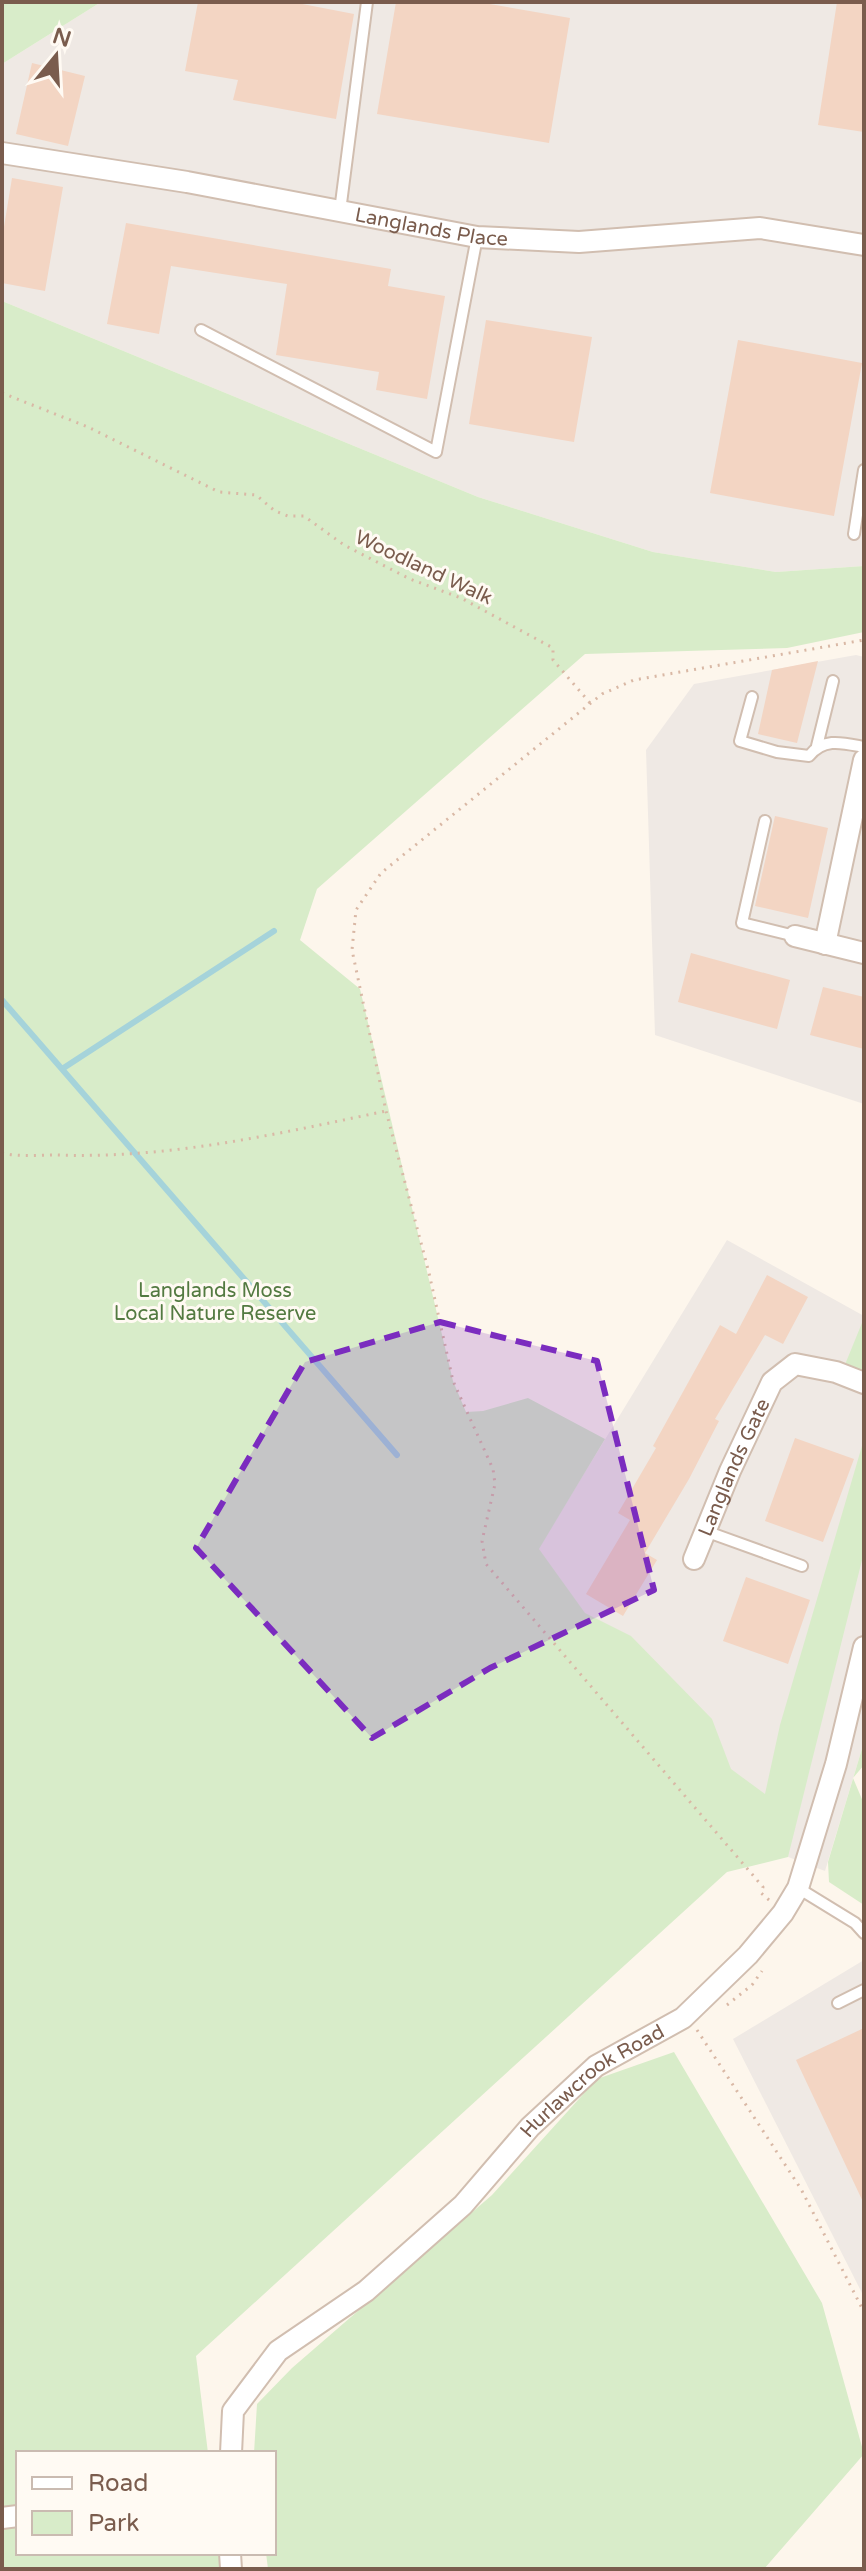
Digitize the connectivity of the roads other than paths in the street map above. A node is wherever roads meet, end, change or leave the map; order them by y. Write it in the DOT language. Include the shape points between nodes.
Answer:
graph roads {
  1 [pos="367,2"];
  2 [pos="2,153"];
  3 [pos="340,211"];
  4 [pos="477,237"];
  5 [pos="864,245"];
  6 [pos="201,330"];
  7 [pos="864,470"];
  8 [pos="854,534"];
  9 [pos="833,681"];
  10 [pos="752,697"];
  11 [pos="817,746"];
  12 [pos="864,747"];
  13 [pos="864,760"];
  14 [pos="862,782"];
  15 [pos="765,821"];
  16 [pos="795,936"];
  17 [pos="825,944"];
  18 [pos="864,953"];
  19 [pos="864,1383"];
  20 [pos="705,1531"];
  21 [pos="694,1559"];
  22 [pos="802,1566"];
  23 [pos="864,1647"];
  24 [pos="798,1888"];
  25 [pos="864,1933"];
  26 [pos="864,1990"];
  27 [pos="838,2003"];
  28 [pos="231,2451"];
  1 -- 3 [label="lane"];
  2 -- 3 [label="street, Langlands Place"];
  3 -- 4 [label="street, Langlands Place"];
  4 -- 5 [label="street, Langlands Place" via="579,242 760,228"];
  4 -- 6 [label="lane" via="436,452"];
  7 -- 8 [label="lane"];
  9 -- 11 [label="lane"];
  10 -- 11 [label="lane" via="740,741 809,756"];
  11 -- 12 [label="lane" via="832,742"];
  13 -- 14 [label="street"];
  14 -- 17 [label="street"];
  15 -- 16 [label="lane" via="742,923"];
  16 -- 17 [label="street"];
  17 -- 18 [label="street"];
  19 -- 20 [label="street, Langlands Gate" via="795,1364 772,1382"];
  20 -- 21 [label="street, Langlands Gate"];
  20 -- 22 [label="lane"];
  23 -- 24 [label="street, Hurlawcrook Road"];
  24 -- 25 [label="lane"];
  24 -- 28 [label="street, Hurlawcrook Road" via="748,1955 683,2018 596,2066 530,2127 463,2205 366,2291 278,2351 233,2411"];
  26 -- 27 [label="lane"];
}
